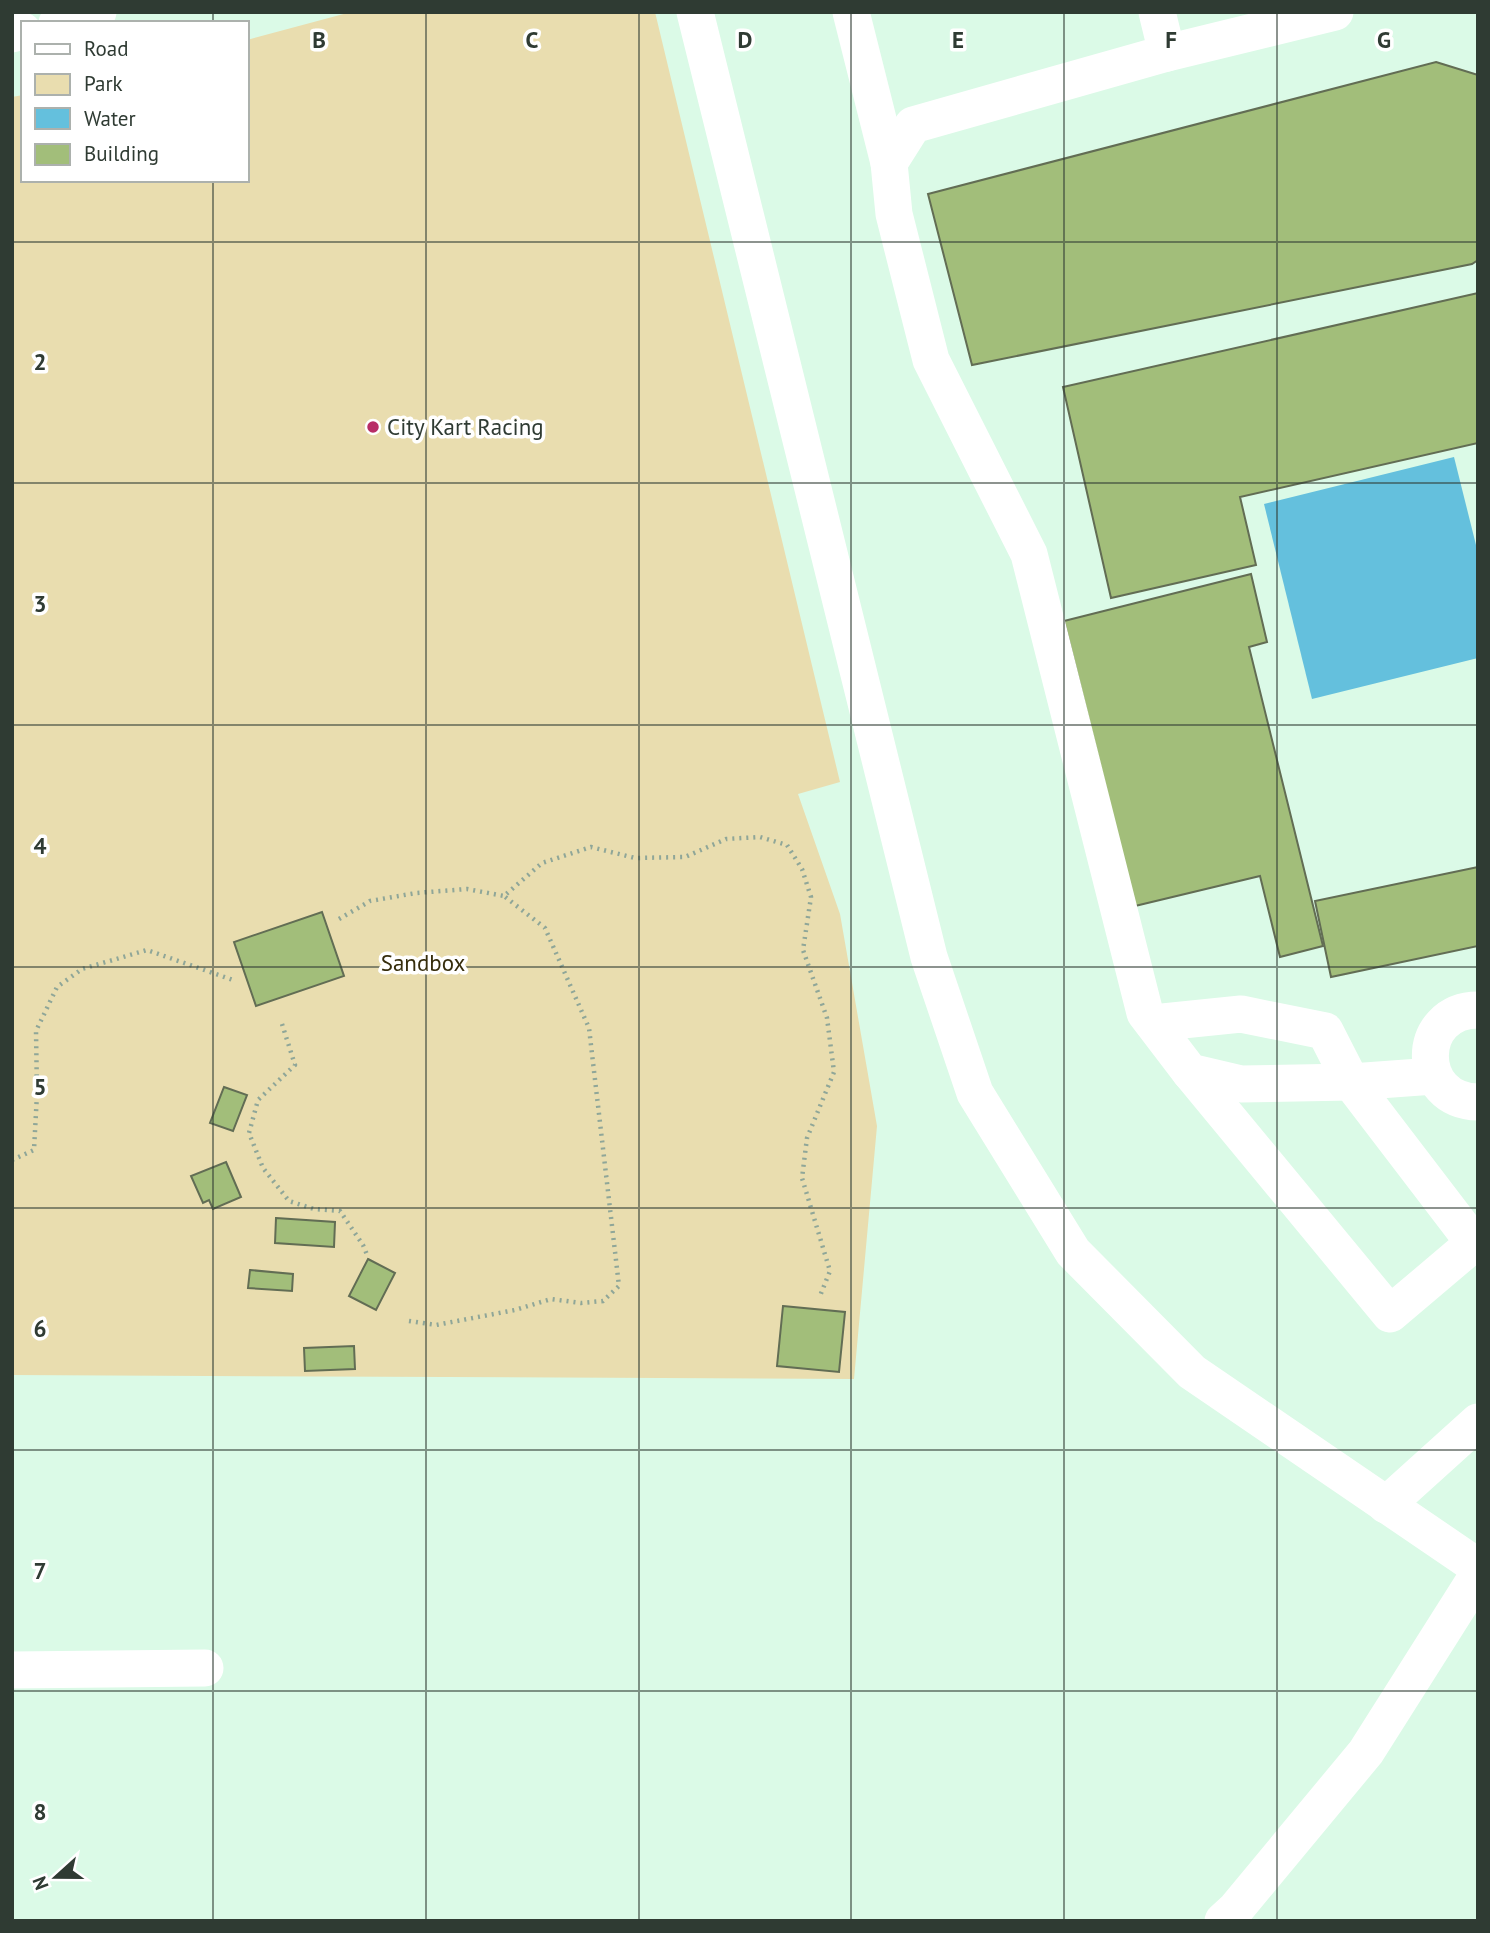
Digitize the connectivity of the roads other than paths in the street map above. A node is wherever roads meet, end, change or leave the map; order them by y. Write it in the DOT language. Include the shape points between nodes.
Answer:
graph roads {
  1 [pos="98,12"];
  2 [pos="695,12"];
  3 [pos="850,12"];
  4 [pos="1157,12"];
  5 [pos="1335,12"];
  6 [pos="64,21"];
  7 [pos="1167,53"];
  8 [pos="889,163"];
  9 [pos="1478,1010"];
  10 [pos="1153,1023"];
  11 [pos="1190,1072"];
  12 [pos="1434,1076"];
  13 [pos="1351,1082"];
  14 [pos="1478,1102"];
  15 [pos="1478,1422"];
  16 [pos="1386,1505"];
  17 [pos="1478,1567"];
  18 [pos="1478,1575"];
  19 [pos="205,1668"];
  20 [pos="12,1670"];
  21 [pos="1223,1921"];
  1 -- 6 [label="street"];
  2 -- 16 [label="street" via="929,957 975,1093 1073,1252 1192,1373"];
  3 -- 8 [label="street"];
  4 -- 7 [label="street"];
  5 -- 7 [label="street"];
  7 -- 8 [label="street" via="913,125"];
  8 -- 10 [label="street" via="894,215 931,360 1029,554 1145,1013"];
  9 -- 12 [label="street" via="1460,1012 1436,1031 1429,1061"];
  10 -- 11 [label="street"];
  10 -- 13 [label="street" via="1241,1014 1325,1031"];
  11 -- 13 [label="street" via="1241,1084"];
  11 -- 13 [label="street" via="1390,1314 1474,1243"];
  12 -- 13 [label="street"];
  12 -- 14 [label="street" via="1454,1097"];
  15 -- 16 [label="street"];
  16 -- 17 [label="street"];
  18 -- 21 [label="street" via="1366,1752"];
  19 -- 20 [label="street"];
}
